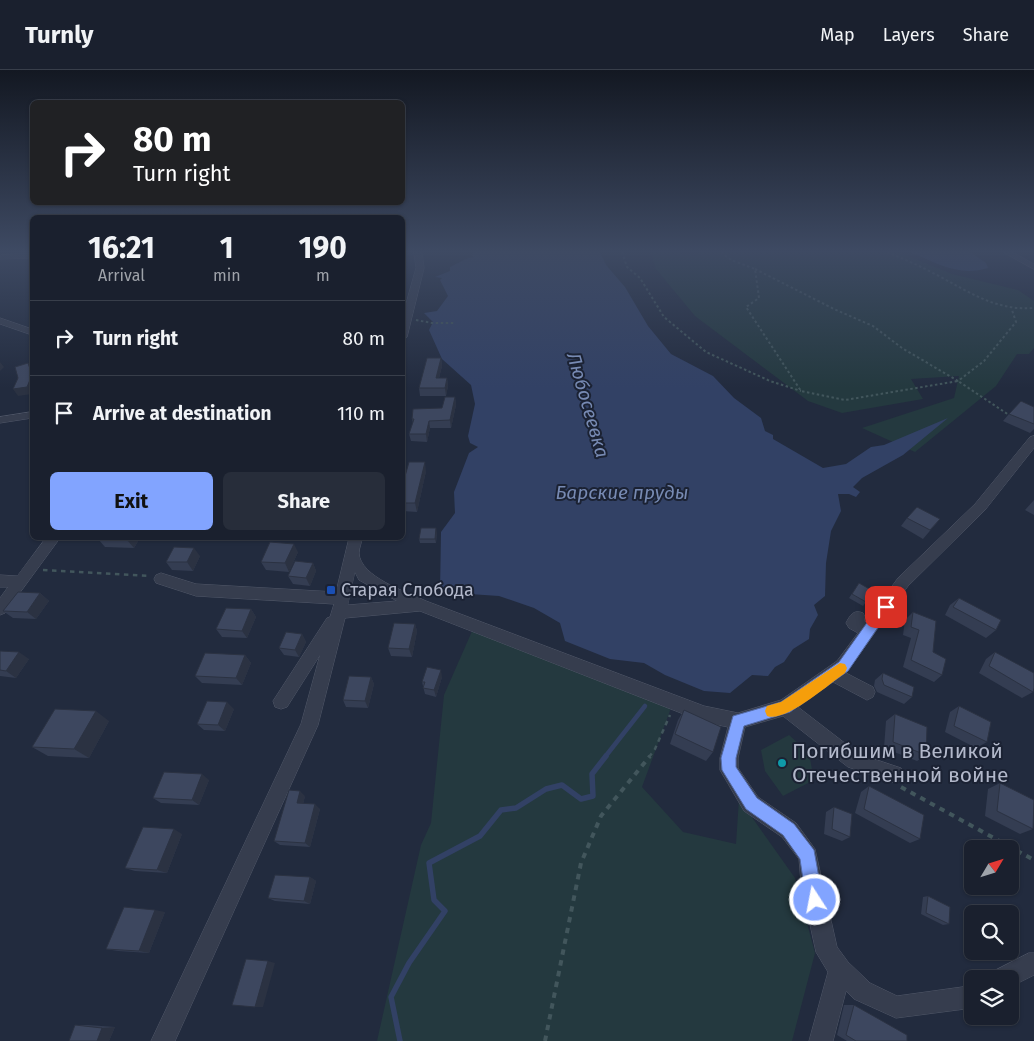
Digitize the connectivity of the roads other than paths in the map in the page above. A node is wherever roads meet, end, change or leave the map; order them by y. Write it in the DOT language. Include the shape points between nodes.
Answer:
graph roads {
  1 [pos="407,299"];
  2 [pos="0,321"];
  3 [pos="405,327"];
  4 [pos="30,331"];
  5 [pos="30,415"];
  6 [pos="0,420"];
  7 [pos="1034,440"];
  8 [pos="52,540"];
  9 [pos="356,540"];
  10 [pos="353,554"];
  11 [pos="364,576"];
  12 [pos="161,579"];
  13 [pos="0,581"];
  14 [pos="20,582"];
  15 [pos="346,583"];
  16 [pos="340,605"];
  17 [pos="422,605"];
  18 [pos="0,609"];
  19 [pos="858,617"];
  20 [pos="868,631"];
  21 [pos="833,674"];
  22 [pos="867,692"];
  23 [pos="281,701"];
  24 [pos="785,707"];
  25 [pos="738,721"];
  26 [pos="896,779"];
  27 [pos="1034,964"];
  28 [pos="840,970"];
  29 [pos="1018,970"];
  30 [pos="964,998"];
  31 [pos="164,1041"];
  32 [pos="821,1041"];
  1 -- 3 [label="street"];
  2 -- 4 [label="street"];
  5 -- 6 [label="street"];
  7 -- 20 [label="street" via="980,507 903,582"];
  8 -- 14 [label="street"];
  9 -- 10 [label="street"];
  10 -- 11 [label="street"];
  10 -- 15 [label="street"];
  11 -- 15 [label="street"];
  11 -- 17 [label="street"];
  12 -- 16 [label="street" via="196,590"];
  13 -- 14 [label="street"];
  14 -- 18 [label="street"];
  15 -- 16 [label="street"];
  16 -- 17 [label="street"];
  16 -- 23 [label="street"];
  16 -- 31 [label="street" via="309,725"];
  17 -- 25 [label="street" via="704,714"];
  19 -- 20 [label="street" via="854,623"];
  20 -- 21 [label="street" via="843,666"];
  21 -- 22 [label="street"];
  21 -- 24 [label="street"];
  24 -- 25 [label="street"];
  24 -- 26 [label="street" via="854,761"];
  25 -- 28 [label="street" via="728,758 729,770 751,804 789,830 808,856 827,952"];
  27 -- 29 [label="street"];
  28 -- 30 [label="street" via="862,991 896,1008"];
  28 -- 32 [label="street"];
}
